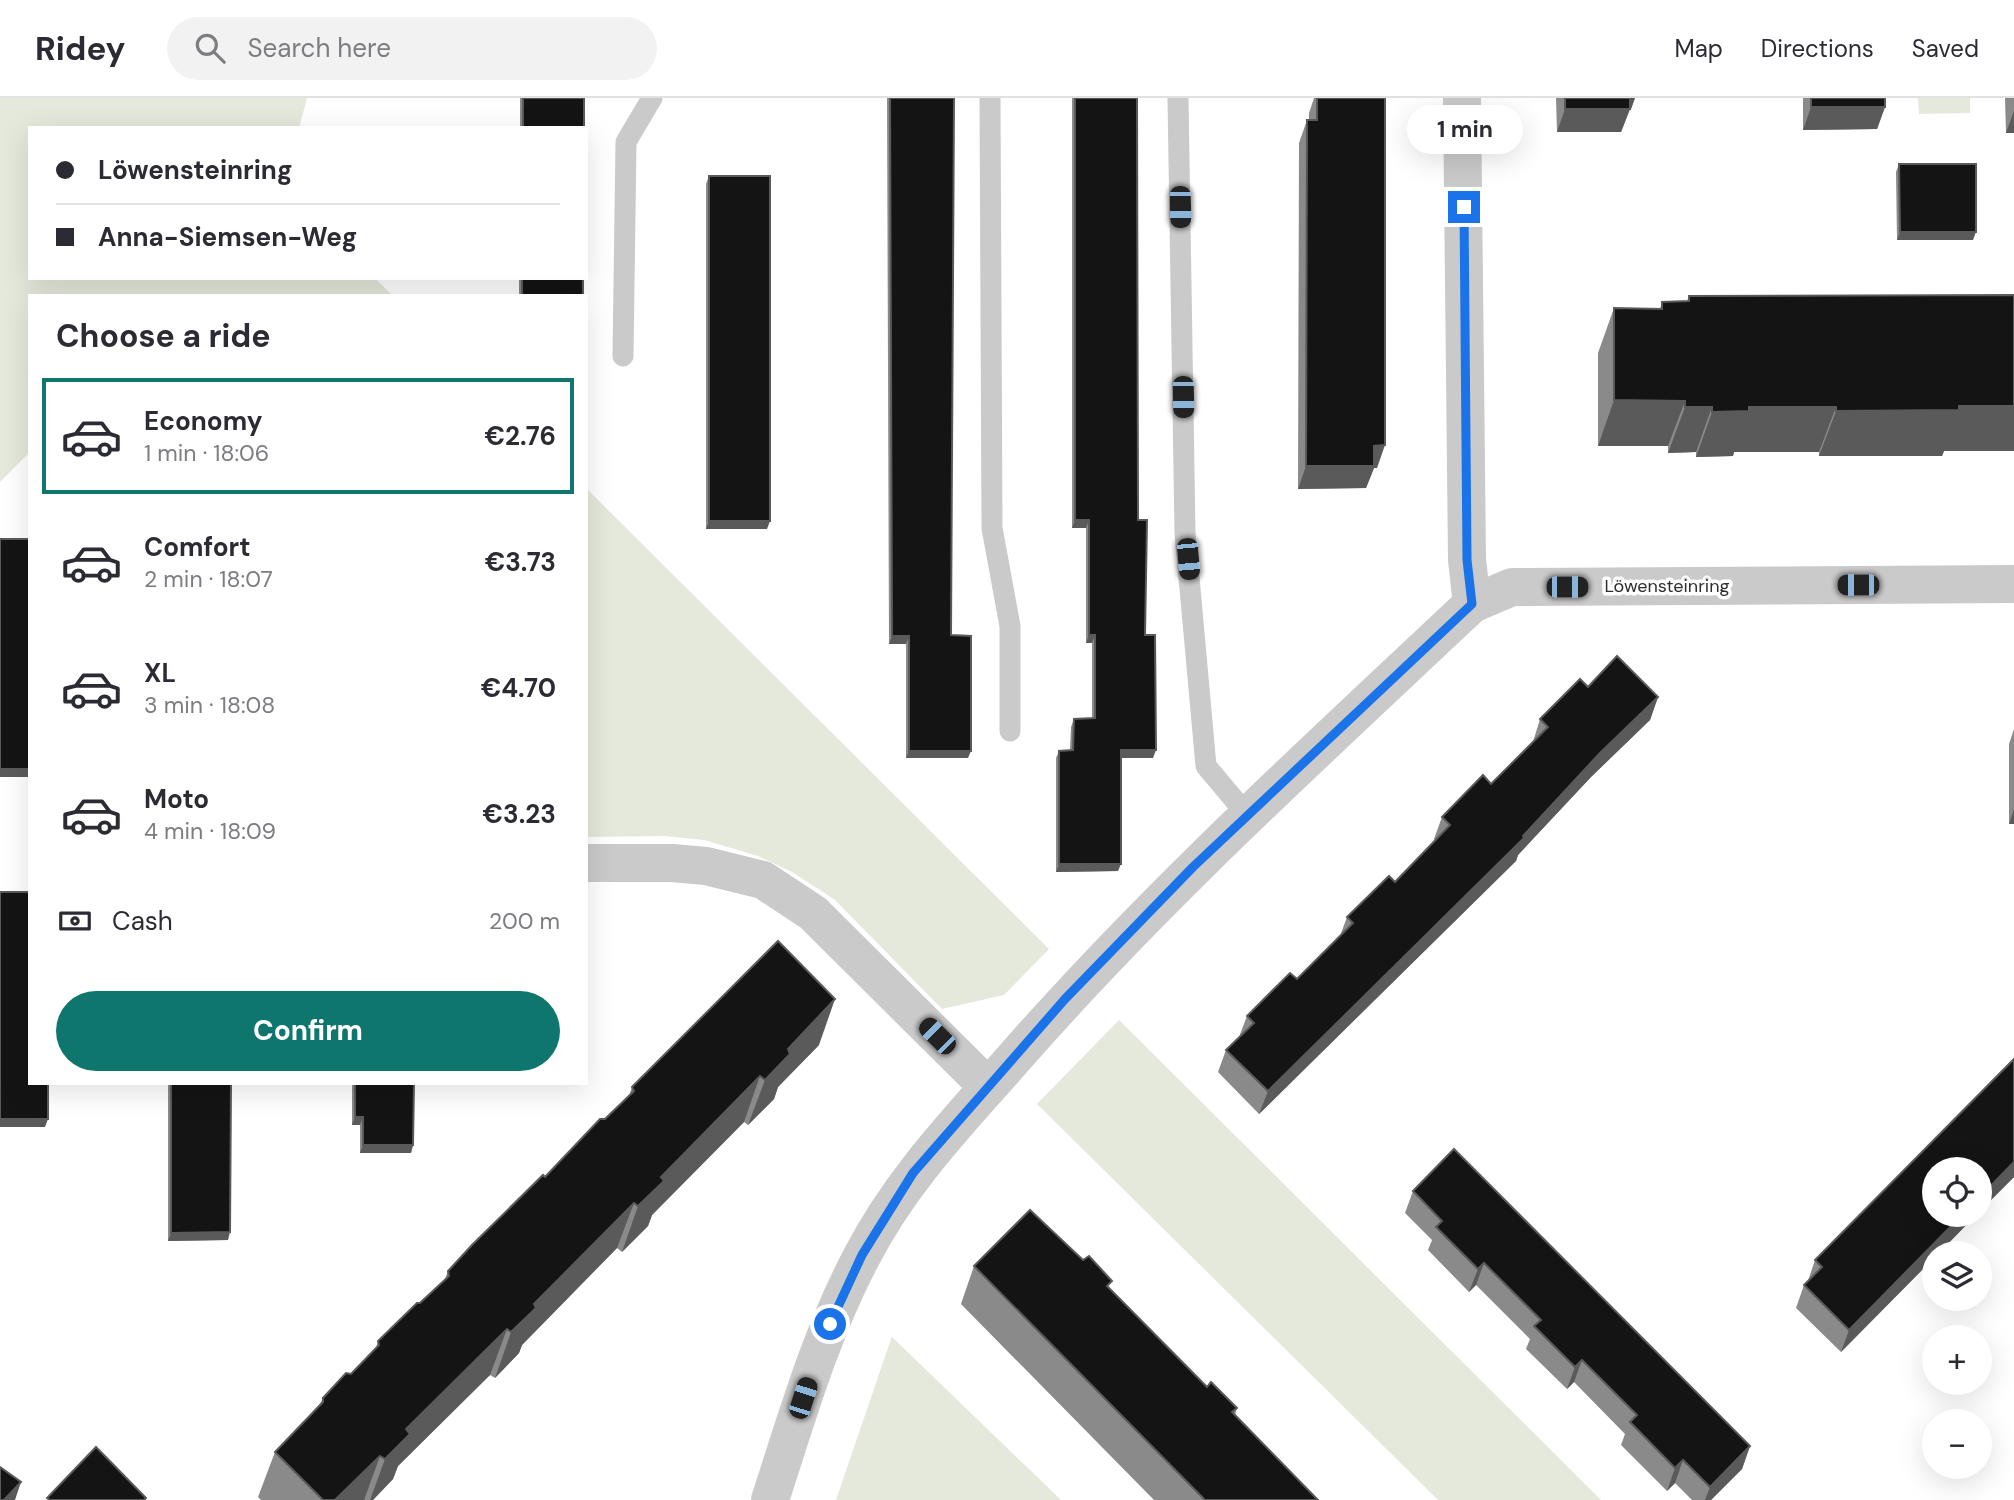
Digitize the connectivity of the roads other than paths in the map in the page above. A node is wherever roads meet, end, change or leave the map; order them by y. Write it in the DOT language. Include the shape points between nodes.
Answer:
graph roads {
  1 [pos="652,98"];
  2 [pos="990,98"];
  3 [pos="1178,98"];
  4 [pos="1462,98"];
  5 [pos="623,356"];
  6 [pos="2014,584"];
  7 [pos="1472,604"];
  8 [pos="1010,731"];
  9 [pos="1248,816"];
  10 [pos="588,863"];
  11 [pos="988,1087"];
  12 [pos="770,1500"];
  1 -- 5 [label="lane" via="626,142"];
  2 -- 8 [label="lane" via="992,528 1010,626"];
  3 -- 9 [label="lane" via="1185,533 1206,766"];
  4 -- 7 [label="street" via="1467,560"];
  6 -- 7 [label="street, Löwensteinring" via="1512,587"];
  7 -- 9 [label="street, Löwensteinring"];
  9 -- 11 [label="street, Löwensteinring" via="1065,999"];
  10 -- 11 [label="street" via="706,866 763,880 813,914"];
  11 -- 12 [label="street, Löwensteinring" via="913,1173 862,1255 820,1348"];
}
